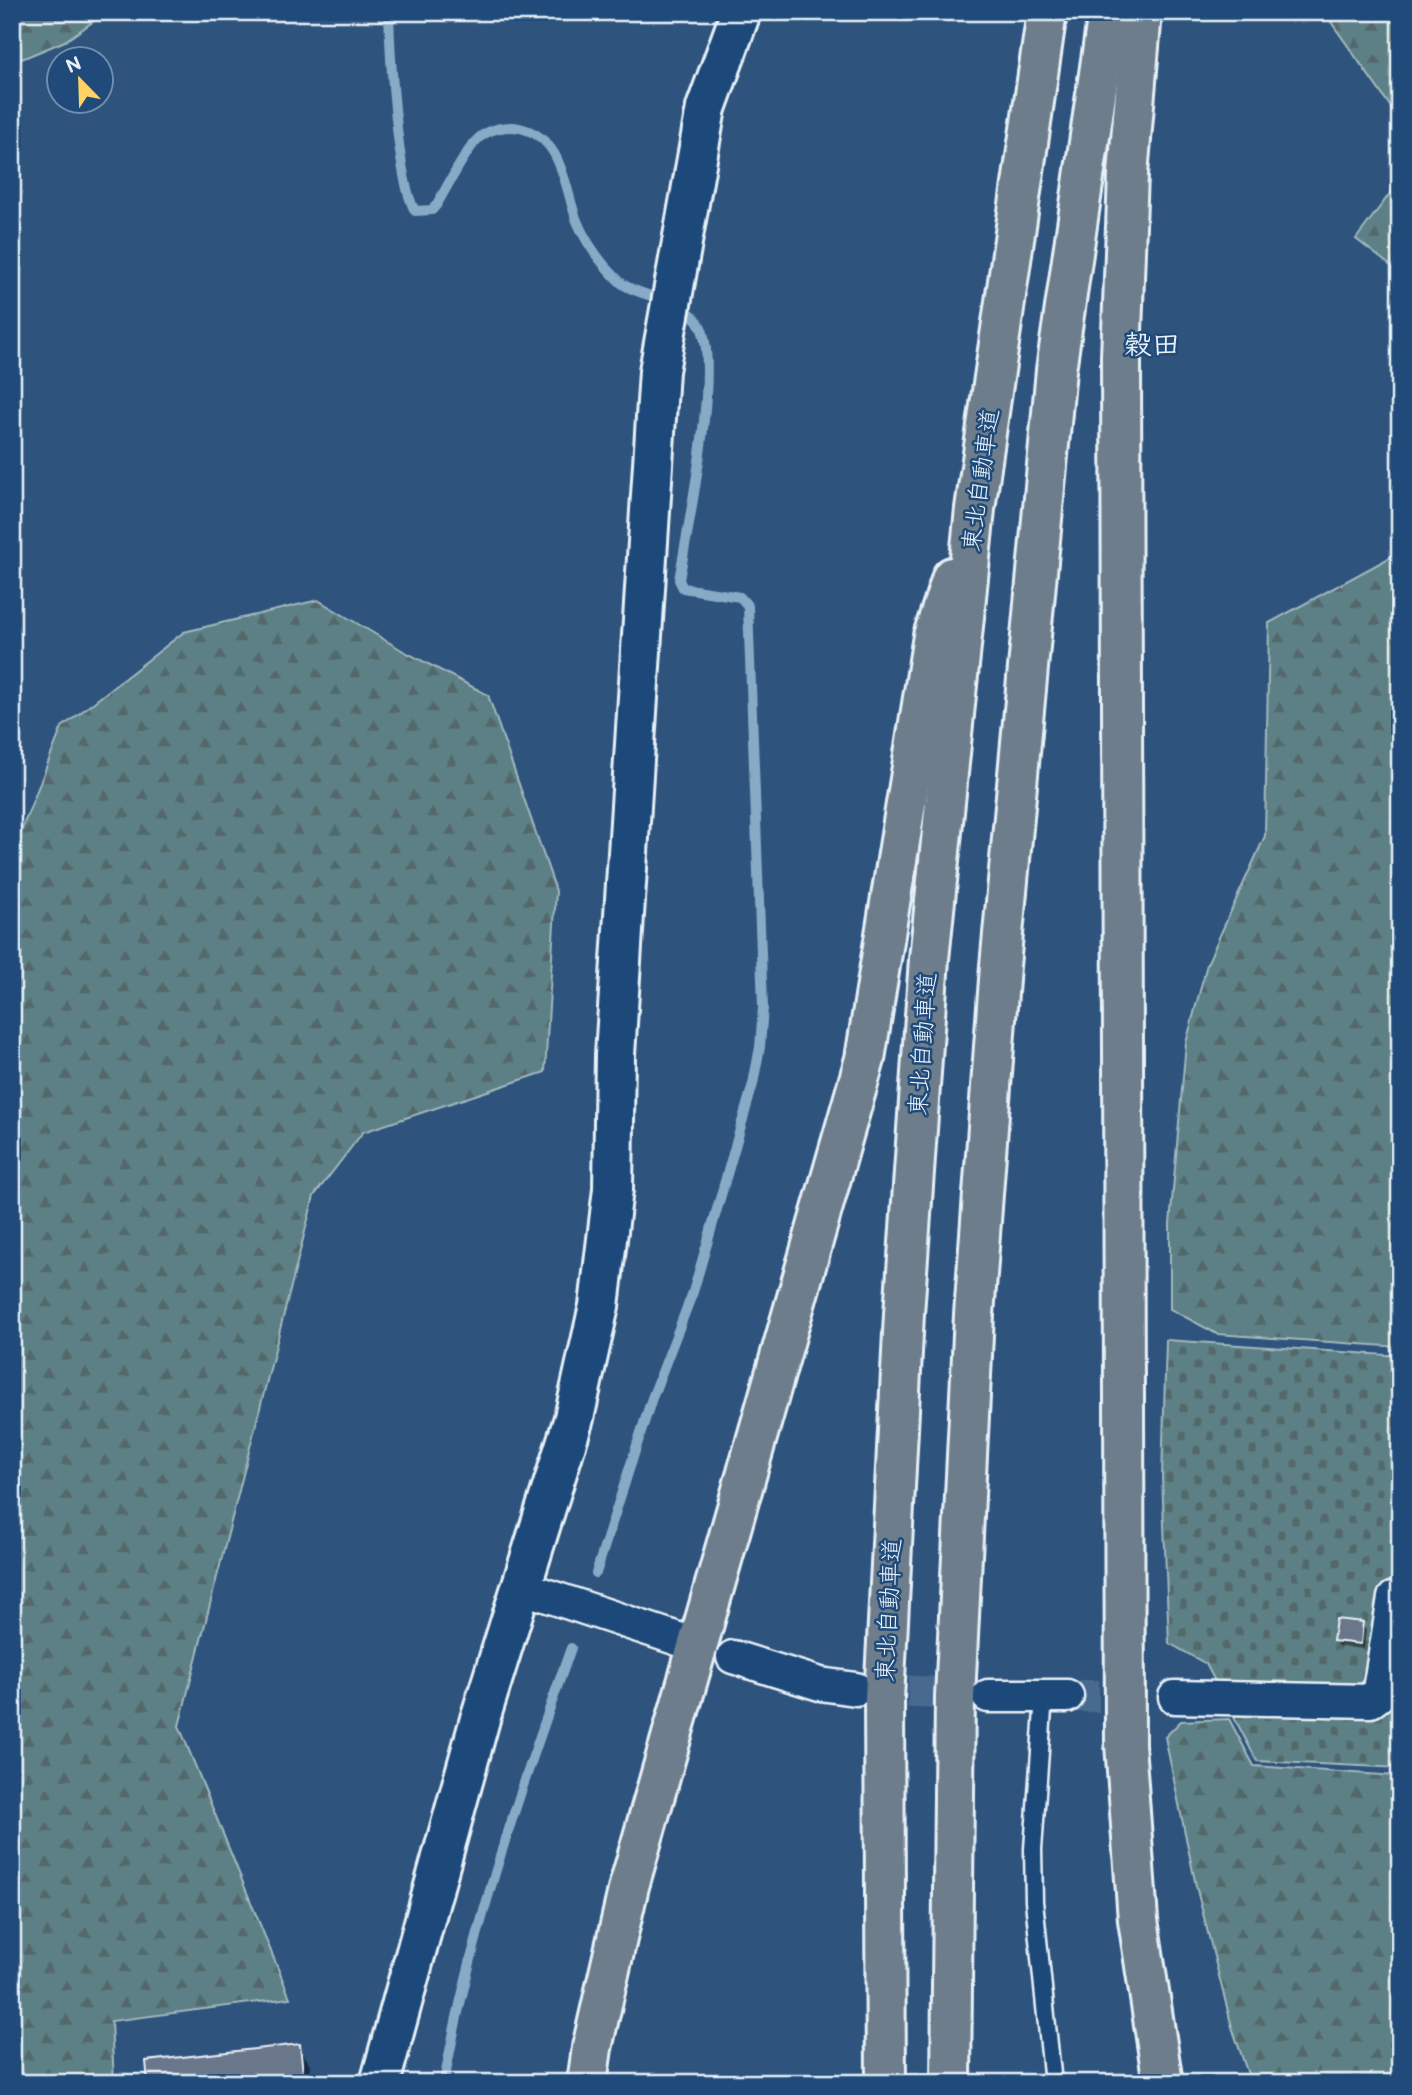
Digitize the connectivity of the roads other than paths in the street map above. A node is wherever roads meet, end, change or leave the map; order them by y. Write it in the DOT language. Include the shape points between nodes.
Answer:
graph roads {
  1 [pos="741,12"];
  2 [pos="1047,12"];
  3 [pos="1108,12"];
  4 [pos="1142,12"];
  5 [pos="975,509"];
  6 [pos="521,1587"];
  7 [pos="1394,1598"];
  8 [pos="678,1639"];
  9 [pos="733,1657"];
  10 [pos="856,1689"];
  11 [pos="988,1696"];
  12 [pos="1055,1696"];
  13 [pos="1175,1697"];
  14 [pos="380,2083"];
  15 [pos="587,2083"];
  16 [pos="886,2083"];
  17 [pos="951,2083"];
  18 [pos="1053,2083"];
  19 [pos="1163,2083"];
  1 -- 6 [label="street" via="706,108 659,371 615,1055 613,1189 599,1306 574,1418"];
  2 -- 5 [label="highway, 東北自動車道"];
  3 -- 17 [label="highway" via="1056,370 999,979 974,1315 955,1697"];
  4 -- 19 [label="highway" via="1128,174 1121,357 1125,1730 1138,1920"];
  5 -- 15 [label="highway" via="933,636 865,1059 629,1886"];
  5 -- 16 [label="highway, 東北自動車道" via="929,959 904,1314 884,1699"];
  6 -- 8 [label="street"];
  6 -- 14 [label="street"];
  7 -- 13 [label="street" via="1378,1696 1371,1701"];
  9 -- 10 [label="street" via="820,1684"];
  11 -- 12 [label="street"];
  12 -- 18 [label="lane" via="1033,1849"];
}
